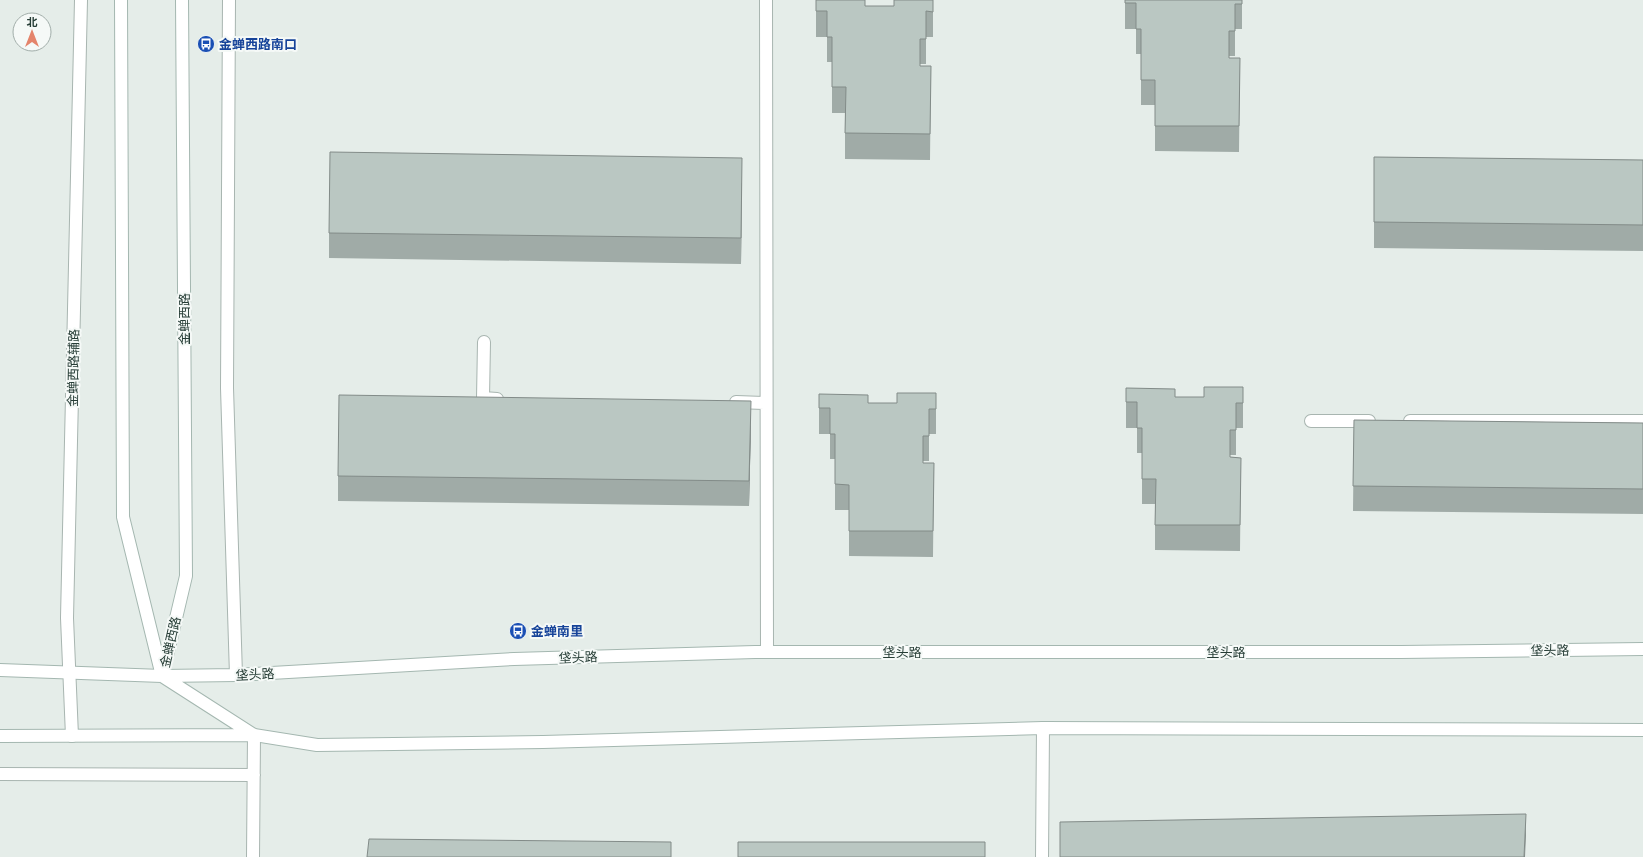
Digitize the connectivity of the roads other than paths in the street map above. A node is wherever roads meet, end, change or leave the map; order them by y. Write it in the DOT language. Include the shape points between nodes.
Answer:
graph roads {
  1 [pos="81,0"];
  2 [pos="121,0"];
  3 [pos="182,0"];
  4 [pos="229,0"];
  5 [pos="766,0"];
  6 [pos="484,342"];
  7 [pos="507,399"];
  8 [pos="727,402"];
  9 [pos="766,403"];
  10 [pos="1310,421"];
  11 [pos="1382,421"];
  12 [pos="1398,421"];
  13 [pos="1643,421"];
  14 [pos="1643,649"];
  15 [pos="767,652"];
  16 [pos="0,670"];
  17 [pos="69,673"];
  18 [pos="236,675"];
  19 [pos="162,676"];
  20 [pos="1043,728"];
  21 [pos="1643,730"];
  22 [pos="254,735"];
  23 [pos="0,736"];
  24 [pos="72,736"];
  25 [pos="0,774"];
  26 [pos="254,775"];
  27 [pos="253,857"];
  28 [pos="1042,857"];
  1 -- 17 [label="main road, 金蝉西路辅路" via="67,618"];
  2 -- 19 [label="main road, 金蝉西路" via="123,517"];
  3 -- 19 [label="main road, 金蝉西路" via="186,576"];
  4 -- 18 [label="main road" via="227,388"];
  5 -- 9 [label="main road"];
  6 -- 7 [label="main road" via="484,398"];
  8 -- 9 [label="main road"];
  9 -- 15 [label="main road"];
  10 -- 11 [label="main road"];
  12 -- 13 [label="main road"];
  14 -- 15 [label="main road, 垡头路" via="1401,652"];
  15 -- 18 [label="main road, 垡头路" via="514,659"];
  16 -- 17 [label="main road, 垡头路"];
  17 -- 19 [label="main road, 垡头路"];
  17 -- 24 [label="main road, 金蝉西路辅路"];
  18 -- 19 [label="main road, 垡头路"];
  19 -- 22 [label="main road"];
  20 -- 21 [label="main road"];
  20 -- 22 [label="main road" via="543,742 317,745"];
  20 -- 28 [label="main road"];
  22 -- 24 [label="main road"];
  22 -- 26 [label="main road"];
  23 -- 24 [label="main road"];
  25 -- 26 [label="main road"];
  26 -- 27 [label="main road"];
}
